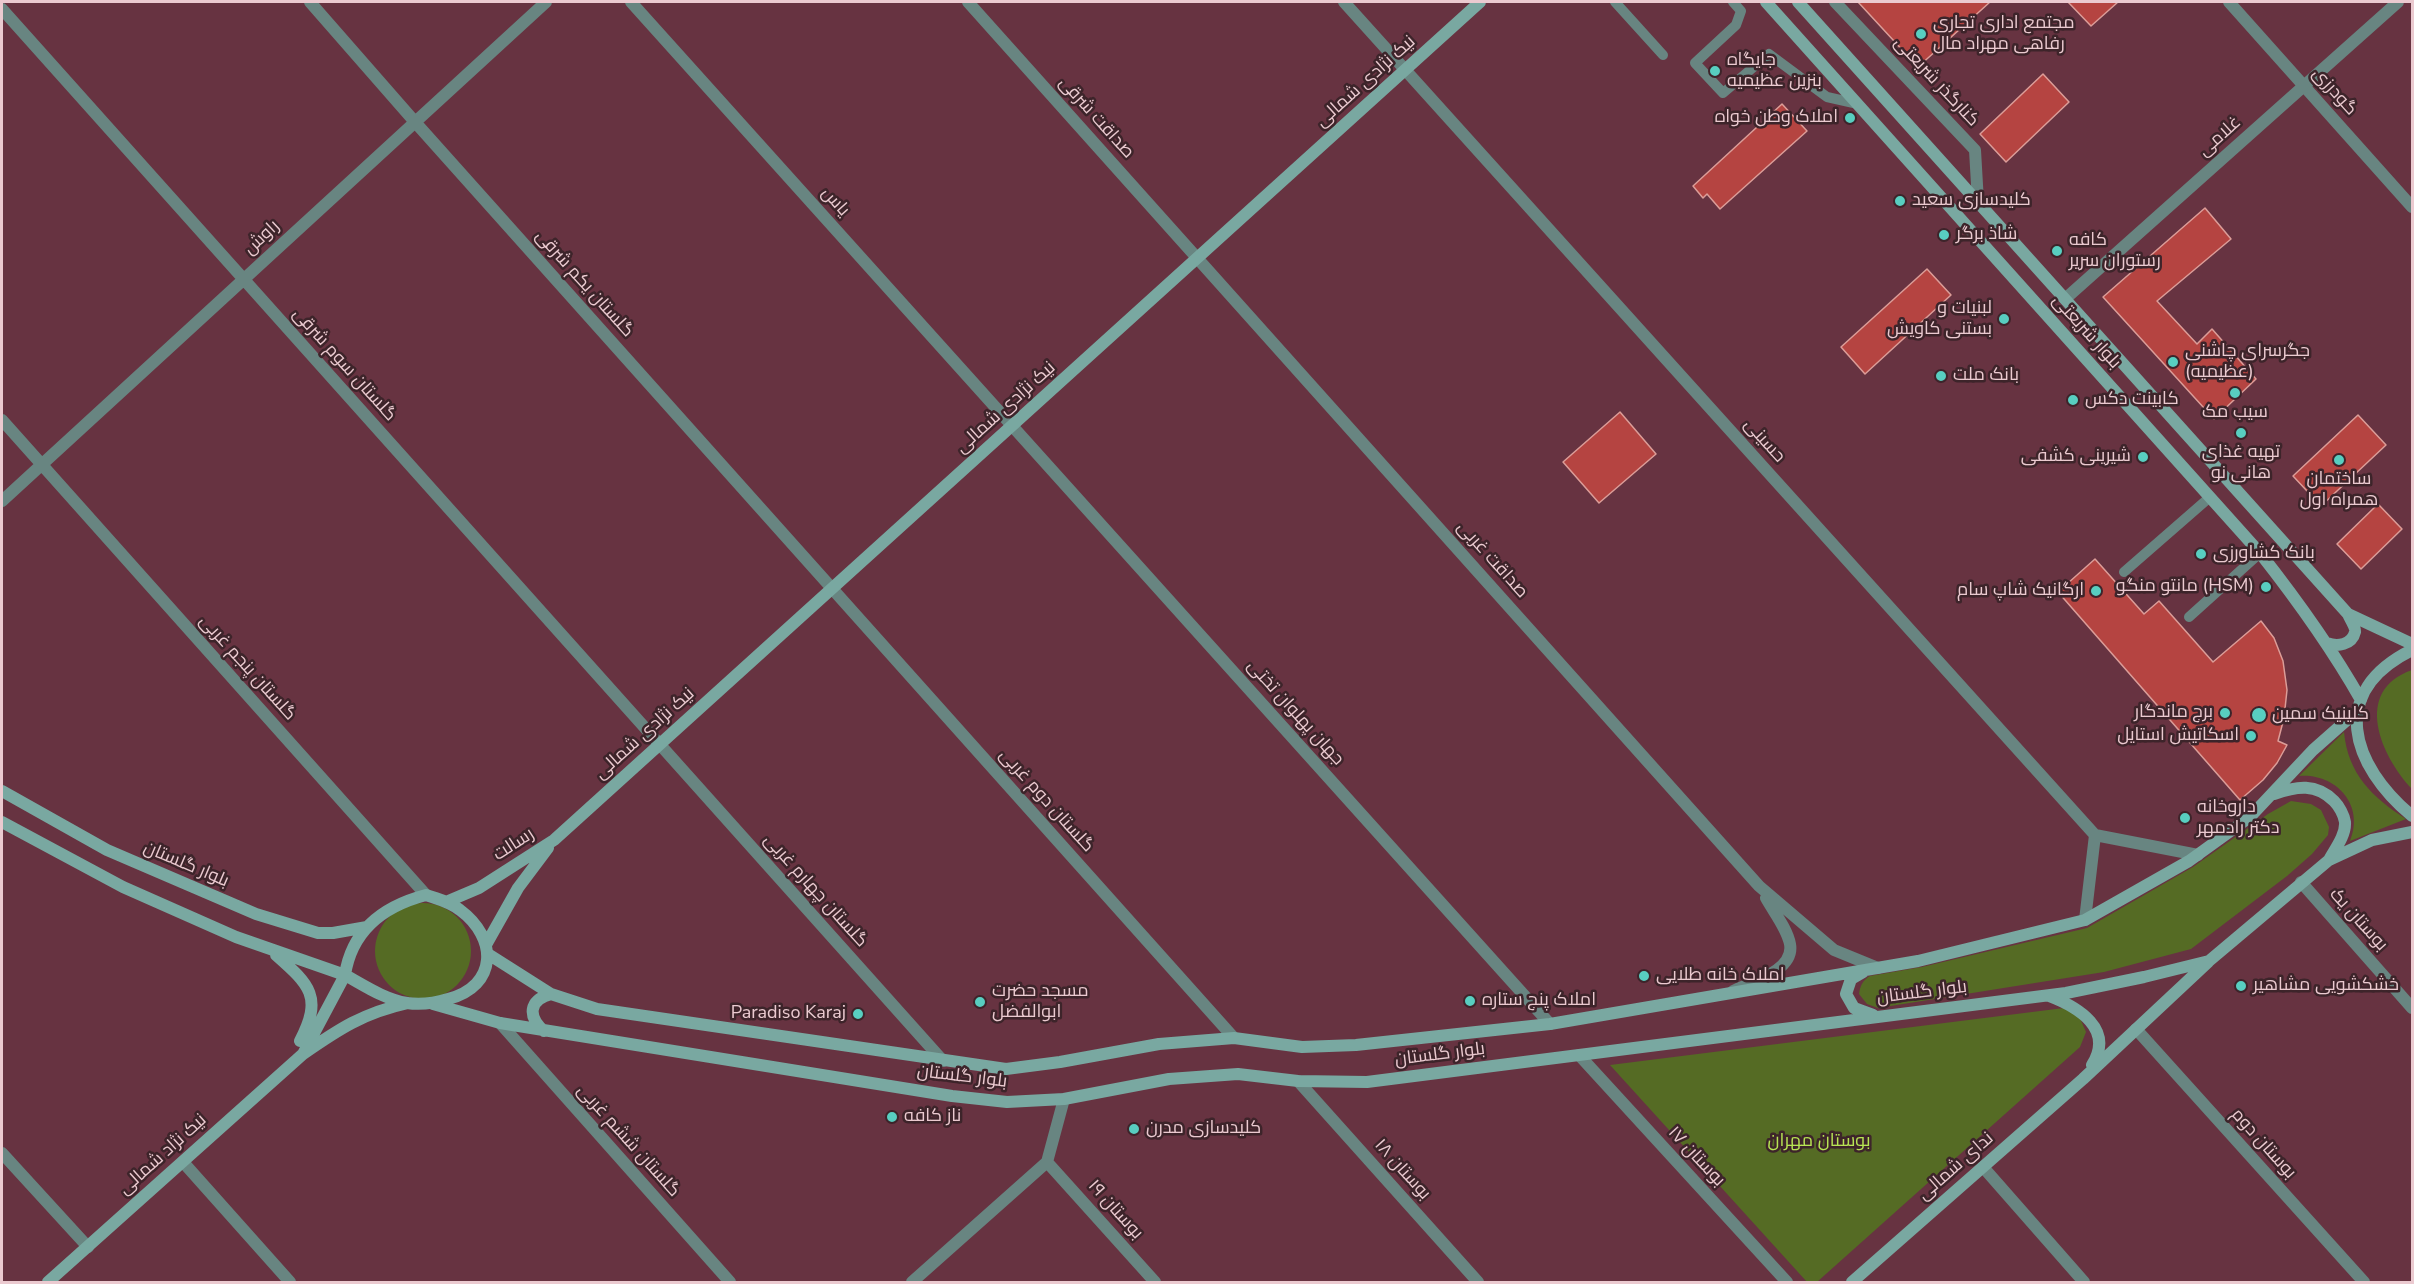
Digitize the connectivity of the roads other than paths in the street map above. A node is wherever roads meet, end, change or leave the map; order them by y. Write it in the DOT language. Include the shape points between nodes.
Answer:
graph roads {
  1 [pos="310,2"];
  2 [pos="546,2"];
  3 [pos="631,2"];
  4 [pos="968,2"];
  5 [pos="1344,2"];
  6 [pos="1480,2"];
  7 [pos="1615,2"];
  8 [pos="1733,2"];
  9 [pos="1766,2"];
  10 [pos="1798,2"];
  11 [pos="1835,2"];
  12 [pos="2229,2"];
  13 [pos="2398,2"];
  14 [pos="2,9"];
  15 [pos="1663,55"];
  16 [pos="1406,70"];
  17 [pos="2304,86"];
  18 [pos="1858,105"];
  19 [pos="415,122"];
  20 [pos="1978,202"];
  21 [pos="2412,207"];
  22 [pos="1198,258"];
  23 [pos="243,279"];
  24 [pos="2064,299"];
  25 [pos="2,420"];
  26 [pos="1012,426"];
  27 [pos="41,464"];
  28 [pos="2210,497"];
  29 [pos="2,501"];
  30 [pos="2260,553"];
  31 [pos="2124,572"];
  32 [pos="832,589"];
  33 [pos="2348,614"];
  34 [pos="2189,617"];
  35 [pos="2327,643"];
  36 [pos="2412,644"];
  37 [pos="2412,650"];
  38 [pos="2361,700"];
  39 [pos="2356,712"];
  40 [pos="660,745"];
  41 [pos="2,791"];
  42 [pos="2271,795"];
  43 [pos="2412,816"];
  44 [pos="2,822"];
  45 [pos="2412,832"];
  46 [pos="2095,835"];
  47 [pos="555,840"];
  48 [pos="2198,855"];
  49 [pos="2329,860"];
  50 [pos="2301,882"];
  51 [pos="1759,886"];
  52 [pos="426,895"];
  53 [pos="446,902"];
  54 [pos="2085,920"];
  55 [pos="367,927"];
  56 [pos="488,949"];
  57 [pos="271,950"];
  58 [pos="2209,961"];
  59 [pos="1873,969"];
  60 [pos="345,975"];
  61 [pos="551,994"];
  62 [pos="1727,994"];
  63 [pos="2047,995"];
  64 [pos="408,1003"];
  65 [pos="433,1004"];
  66 [pos="2412,1008"];
  67 [pos="1879,1016"];
  68 [pos="500,1023"];
  69 [pos="1550,1024"];
  70 [pos="2136,1029"];
  71 [pos="544,1030"];
  72 [pos="1234,1038"];
  73 [pos="303,1054"];
  74 [pos="1578,1055"];
  75 [pos="943,1061"];
  76 [pos="286,1069"];
  77 [pos="2083,1078"];
  78 [pos="1298,1081"];
  79 [pos="1064,1099"];
  80 [pos="2,1153"];
  81 [pos="183,1162"];
  82 [pos="1047,1162"];
  83 [pos="1983,1167"];
  84 [pos="88,1246"];
  85 [pos="48,1282"];
  86 [pos="290,1282"];
  87 [pos="730,1282"];
  88 [pos="912,1282"];
  89 [pos="1155,1282"];
  90 [pos="1478,1282"];
  91 [pos="1787,1282"];
  92 [pos="1852,1282"];
  93 [pos="2084,1282"];
  94 [pos="2364,1282"];
  1 -- 19 [label="street, گلستان یکم شرقی"];
  2 -- 19 [label="street, راوش"];
  3 -- 26 [label="street, یاس"];
  4 -- 22 [label="street, صداقت شرقی"];
  5 -- 16 [label="street, حسینی"];
  6 -- 16 [label="main road, نیک نژادی شمالی"];
  7 -- 15 [label="lane"];
  8 -- 18 [label="lane" via="1741,11 1736,25 1695,63 1723,93 1769,54 1827,98"];
  9 -- 18 [label="main road, بلوار شریعتی"];
  10 -- 20 [label="main road, بلوار شریعتی"];
  11 -- 20 [label="street, کنارگذر شریعتی" via="1975,150"];
  12 -- 17 [label="street, گودرزی"];
  13 -- 17 [label="street, غلامی"];
  14 -- 23 [label="street, گلستان سوم شرقی"];
  16 -- 22 [label="main road, نیک نژادی شمالی"];
  16 -- 46 [label="street, حسینی"];
  17 -- 21 [label="street, گودرزی"];
  17 -- 24 [label="street, غلامی"];
  18 -- 28 [label="main road, بلوار شریعتی"];
  19 -- 23 [label="street, راوش"];
  19 -- 32 [label="street, گلستان یکم شرقی"];
  20 -- 24 [label="main road, بلوار شریعتی"];
  22 -- 26 [label="main road, نیک نژادی شمالی"];
  22 -- 51 [label="street, صداقت غربی"];
  23 -- 27 [label="street, راوش"];
  23 -- 40 [label="street, گلستان سوم شرقی"];
  24 -- 33 [label="main road, بلوار شریعتی"];
  25 -- 27 [label="street, گلستان پنجم غربی"];
  26 -- 32 [label="main road, نیک نژادی شمالی"];
  26 -- 69 [label="street, جهان پهلوان تختی"];
  27 -- 29 [label="street, راوش"];
  27 -- 52 [label="street, گلستان پنجم غربی"];
  28 -- 30 [label="main road, بلوار شریعتی"];
  28 -- 31 [label="lane"];
  30 -- 34 [label="lane"];
  30 -- 35 [label="main road, بلوار شریعتی"];
  32 -- 40 [label="main road, نیک نژادی شمالی"];
  32 -- 72 [label="street, گلستان دوم غربی"];
  33 -- 35 [label="main road" via="2355,634 2343,645"];
  33 -- 36 [label="main road, بلوار شریعتی"];
  35 -- 38 [label="main road, بلوار شریعتی"];
  37 -- 38 [label="main road" via="2382,670"];
  38 -- 39 [label="main road"];
  39 -- 42 [label="main road, بلوار گلستان"];
  39 -- 43 [label="main road" via="2358,735 2367,761 2382,786"];
  40 -- 47 [label="main road, نیک نژادی شمالی"];
  40 -- 75 [label="street, گلستان چهارم غربی"];
  41 -- 55 [label="main road, بلوار گلستان" via="107,850 256,914 318,933"];
  42 -- 48 [label="main road, بلوار گلستان" via="2250,817"];
  42 -- 49 [label="main road" via="2312,787 2337,804 2345,822 2342,838"];
  44 -- 57 [label="main road" via="123,887"];
  45 -- 49 [label="main road, بلوار گلستان" via="2372,840"];
  46 -- 48 [label="street"];
  46 -- 54 [label="street"];
  47 -- 53 [label="main road, رسالت" via="479,888"];
  47 -- 56 [label="main road, رسالت" via="518,888"];
  48 -- 54 [label="main road, بلوار گلستان"];
  49 -- 50 [label="main road, بلوار گلستان"];
  50 -- 58 [label="main road, بلوار گلستان"];
  50 -- 66 [label="street, بوستان یک"];
  51 -- 59 [label="street, صداقت غربی" via="1834,950"];
  51 -- 62 [label="street, صداقت غربی" via="1790,943 1790,953 1779,969"];
  52 -- 53 [label="main road"];
  52 -- 55 [label="main road" via="392,906"];
  53 -- 56 [label="main road" via="469,918"];
  54 -- 59 [label="main road, بلوار گلستان"];
  55 -- 60 [label="main road" via="350,951"];
  56 -- 61 [label="main road, بلوار گلستان"];
  56 -- 65 [label="main road" via="486,970 478,982 467,992"];
  57 -- 60 [label="main road"];
  57 -- 76 [label="main road" via="296,972 312,1000 311,1017"];
  58 -- 63 [label="main road, بلوار گلستان"];
  58 -- 70 [label="main road, ندای شمالی"];
  59 -- 62 [label="main road, بلوار گلستان"];
  59 -- 67 [label="main road" via="1851,980 1846,994 1854,1008"];
  60 -- 64 [label="main road" via="382,995"];
  60 -- 73 [label="main road"];
  61 -- 71 [label="main road" via="534,1004 532,1014"];
  61 -- 75 [label="main road, بلوار گلستان" via="597,1009"];
  62 -- 69 [label="main road, بلوار گلستان"];
  63 -- 67 [label="main road, بلوار گلستان"];
  63 -- 77 [label="main road, ندای شمالی" via="2082,1012 2095,1031 2099,1054"];
  64 -- 65 [label="main road"];
  64 -- 73 [label="main road" via="369,1014"];
  65 -- 68 [label="main road, بلوار گلستان"];
  67 -- 74 [label="main road, بلوار گلستان"];
  68 -- 71 [label="main road, بلوار گلستان"];
  68 -- 87 [label="street, گلستان ششم غربی"];
  69 -- 72 [label="main road, بلوار گلستان" via="1356,1045 1302,1047"];
  70 -- 77 [label="main road, ندای شمالی"];
  70 -- 94 [label="street, بوستان دوم"];
  71 -- 79 [label="main road, بلوار گلستان" via="952,1096 1007,1101"];
  72 -- 75 [label="main road, بلوار گلستان" via="1159,1044 1006,1069"];
  73 -- 76 [label="main road, نیک نژاد شمالی"];
  74 -- 78 [label="main road, بلوار گلستان" via="1367,1082"];
  74 -- 91 [label="street, بوستان ۱۷"];
  76 -- 81 [label="main road, نیک نژاد شمالی"];
  77 -- 83 [label="main road, ندای شمالی"];
  78 -- 79 [label="main road, بلوار گلستان" via="1238,1074 1169,1078"];
  78 -- 90 [label="street, بوستان ۱۸"];
  79 -- 82 [label="street"];
  80 -- 84 [label="street"];
  81 -- 84 [label="main road, نیک نژاد شمالی"];
  81 -- 86 [label="street"];
  82 -- 88 [label="street"];
  82 -- 89 [label="street, بوستان ۱۹"];
  83 -- 92 [label="main road, ندای شمالی"];
  83 -- 93 [label="street"];
  84 -- 85 [label="main road, نیک نژاد شمالی"];
}
